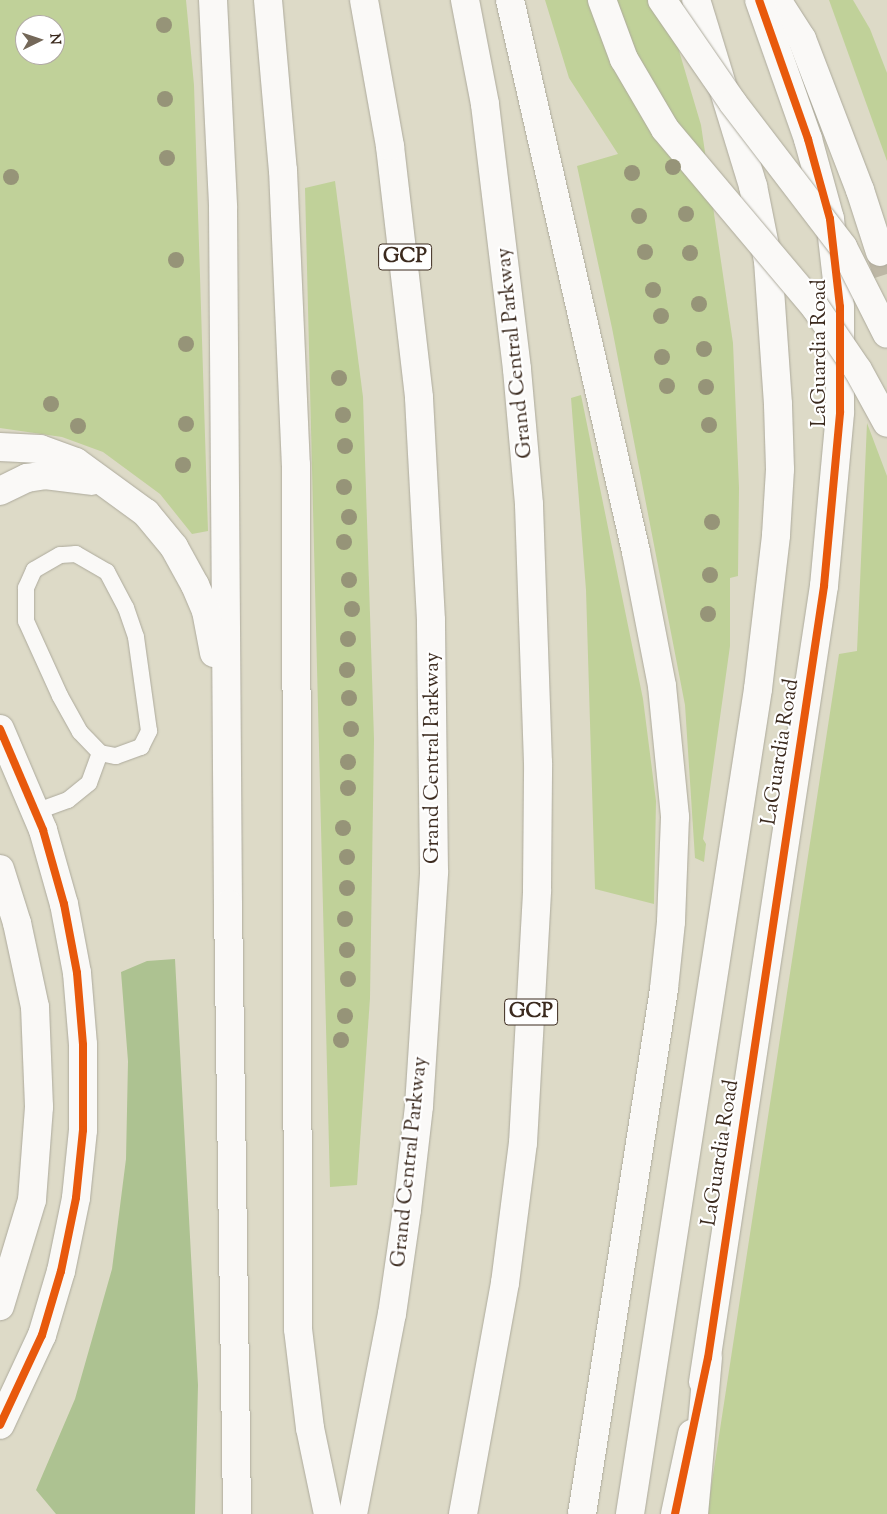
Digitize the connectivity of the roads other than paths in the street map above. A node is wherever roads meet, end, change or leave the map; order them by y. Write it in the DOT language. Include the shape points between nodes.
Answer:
graph roads {
  1 [pos="213,0"];
  2 [pos="268,0"];
  3 [pos="364,0"];
  4 [pos="465,0"];
  5 [pos="510,0"];
  6 [pos="602,0"];
  7 [pos="662,0"];
  8 [pos="696,0"];
  9 [pos="759,0"];
  10 [pos="776,0"];
  11 [pos="880,252"];
  12 [pos="887,334"];
  13 [pos="887,423"];
  14 [pos="0,447"];
  15 [pos="0,490"];
  16 [pos="122,492"];
  17 [pos="0,729"];
  18 [pos="100,753"];
  19 [pos="35,812"];
  20 [pos="0,869"];
  21 [pos="228,904"];
  22 [pos="0,1306"];
  23 [pos="708,1358"];
  24 [pos="0,1425"];
  25 [pos="237,1514"];
  26 [pos="328,1514"];
  27 [pos="354,1514"];
  28 [pos="463,1514"];
  29 [pos="582,1514"];
  30 [pos="630,1514"];
  31 [pos="675,1514"];
  32 [pos="694,1514"];
  1 -- 21 [label="main road" via="223,208"];
  2 -- 26 [label="main road" via="284,180 296,465 298,1329 310,1428"];
  3 -- 27 [label="main road, Grand Central Parkway / GCP" via="392,156 419,397 431,620 434,871 419,1106 407,1210 392,1314"];
  4 -- 28 [label="main road, Grand Central Parkway / GCP" via="487,122 517,368 536,636 538,792 537,889 523,1143 505,1283"];
  5 -- 29 [label="main road" via="636,552 662,686 675,817 664,989"];
  6 -- 13 [label="main road, bridge" via="624,59 665,129 815,307 858,370"];
  7 -- 12 [label="main road, bridge" via="733,103 843,247"];
  8 -- 30 [label="main road, LaGuardia Road" via="750,176 768,261 780,469 776,535 758,689"];
  9 -- 23 [label="main road, LaGuardia Road" via="808,139 830,219 840,307 840,412 824,586"];
  10 -- 11 [label="main road" via="802,39 851,165"];
  14 -- 16 [label="main road" via="40,449 58,454"];
  15 -- 16 [label="main road" via="27,478 60,475 97,482"];
  16 -- 21 [label="main road" via="146,513 174,547 206,611 217,672"];
  17 -- 19 [label="main road"];
  18 -- 18 [label="lane" via="116,756 141,748 149,730 136,637 126,608 107,572 76,554 60,555 34,570 26,588 26,621 80,732"];
  18 -- 19 [label="lane" via="89,783 68,800"];
  19 -- 24 [label="main road" via="64,904 77,973 83,1045 83,1130 76,1198 61,1271 42,1335"];
  20 -- 22 [label="main road" via="17,923 35,1007 39,1107 32,1200"];
  21 -- 25 [label="main road"];
  23 -- 31 [label="main road, LaGuardia Road"];
  23 -- 32 [label="main road"];
}
